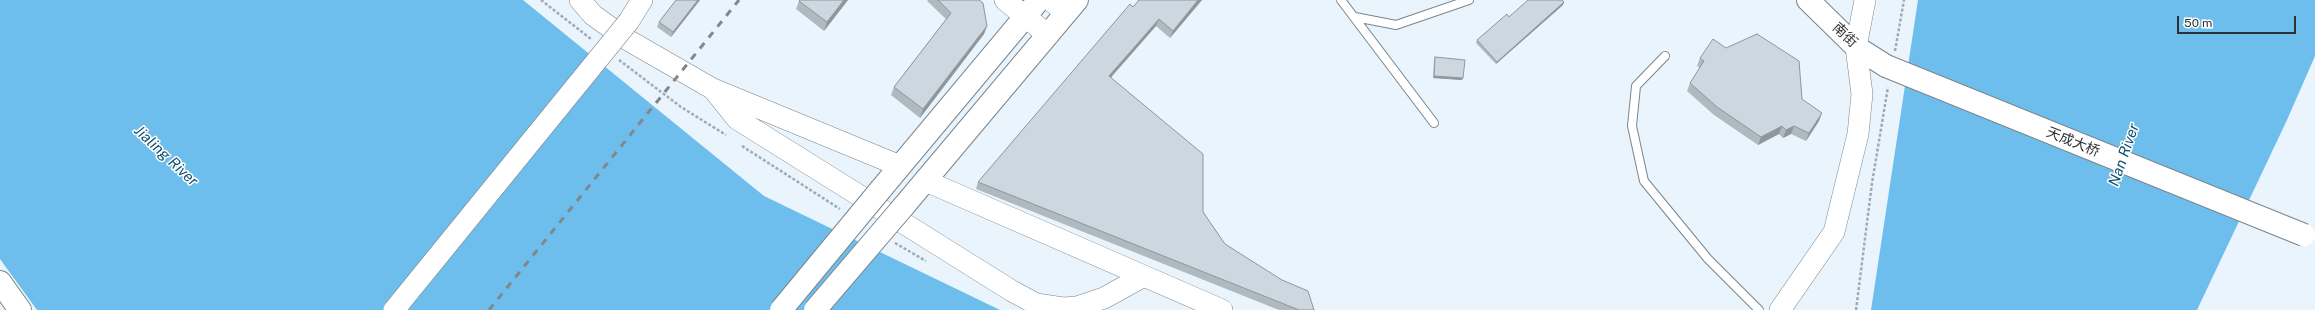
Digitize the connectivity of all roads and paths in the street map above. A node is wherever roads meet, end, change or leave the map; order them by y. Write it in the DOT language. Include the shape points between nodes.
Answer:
graph roads {
  1 [pos="580,0"];
  2 [pos="642,0"];
  3 [pos="1005,0"];
  4 [pos="1039,0"];
  5 [pos="1341,0"];
  6 [pos="1469,0"];
  7 [pos="1808,0"];
  8 [pos="1865,0"];
  9 [pos="1904,0"];
  10 [pos="1064,4"];
  11 [pos="1025,16"];
  12 [pos="1355,17"];
  13 [pos="1048,35"];
  14 [pos="1856,46"];
  15 [pos="1665,56"];
  16 [pos="1890,68"];
  17 [pos="713,89"];
  18 [pos="1434,123"];
  19 [pos="900,166"];
  20 [pos="926,181"];
  21 [pos="2310,238"];
  22 [pos="1144,276"];
  23 [pos="0,282"];
  24 [pos="20,310"];
  25 [pos="394,310"];
  26 [pos="781,310"];
  27 [pos="815,310"];
  28 [pos="1222,310"];
  29 [pos="1759,310"];
  30 [pos="1780,310"];
  31 [pos="1856,310"];
  1 -- 17 [label="street" via="593,15 626,39"];
  2 -- 25 [label="street, bridge" via="629,21"];
  3 -- 11 [label="street"];
  4 -- 11 [label="main road"];
  5 -- 12 [label="lane"];
  6 -- 12 [label="lane" via="1396,25"];
  7 -- 14 [label="main road, 南街"];
  8 -- 14 [label="street"];
  9 -- 16 [label="path"];
  10 -- 13 [label="main road"];
  11 -- 13 [label="street"];
  11 -- 19 [label="main road"];
  12 -- 18 [label="lane"];
  13 -- 20 [label="main road"];
  14 -- 16 [label="main road, 南街"];
  14 -- 30 [label="street" via="1862,94 1858,134 1834,232"];
  15 -- 29 [label="lane" via="1636,86 1632,126 1644,181 1708,259"];
  16 -- 21 [label="main road, 天成大桥, bridge"];
  16 -- 31 [label="path"];
  17 -- 19 [label="street"];
  17 -- 22 [label="street" via="737,119 1036,304 1063,308 1077,307 1104,298"];
  19 -- 26 [label="main road, bridge"];
  20 -- 22 [label="street"];
  20 -- 27 [label="main road, bridge"];
  22 -- 28 [label="street"];
  23 -- 24 [label="main road"];
}
